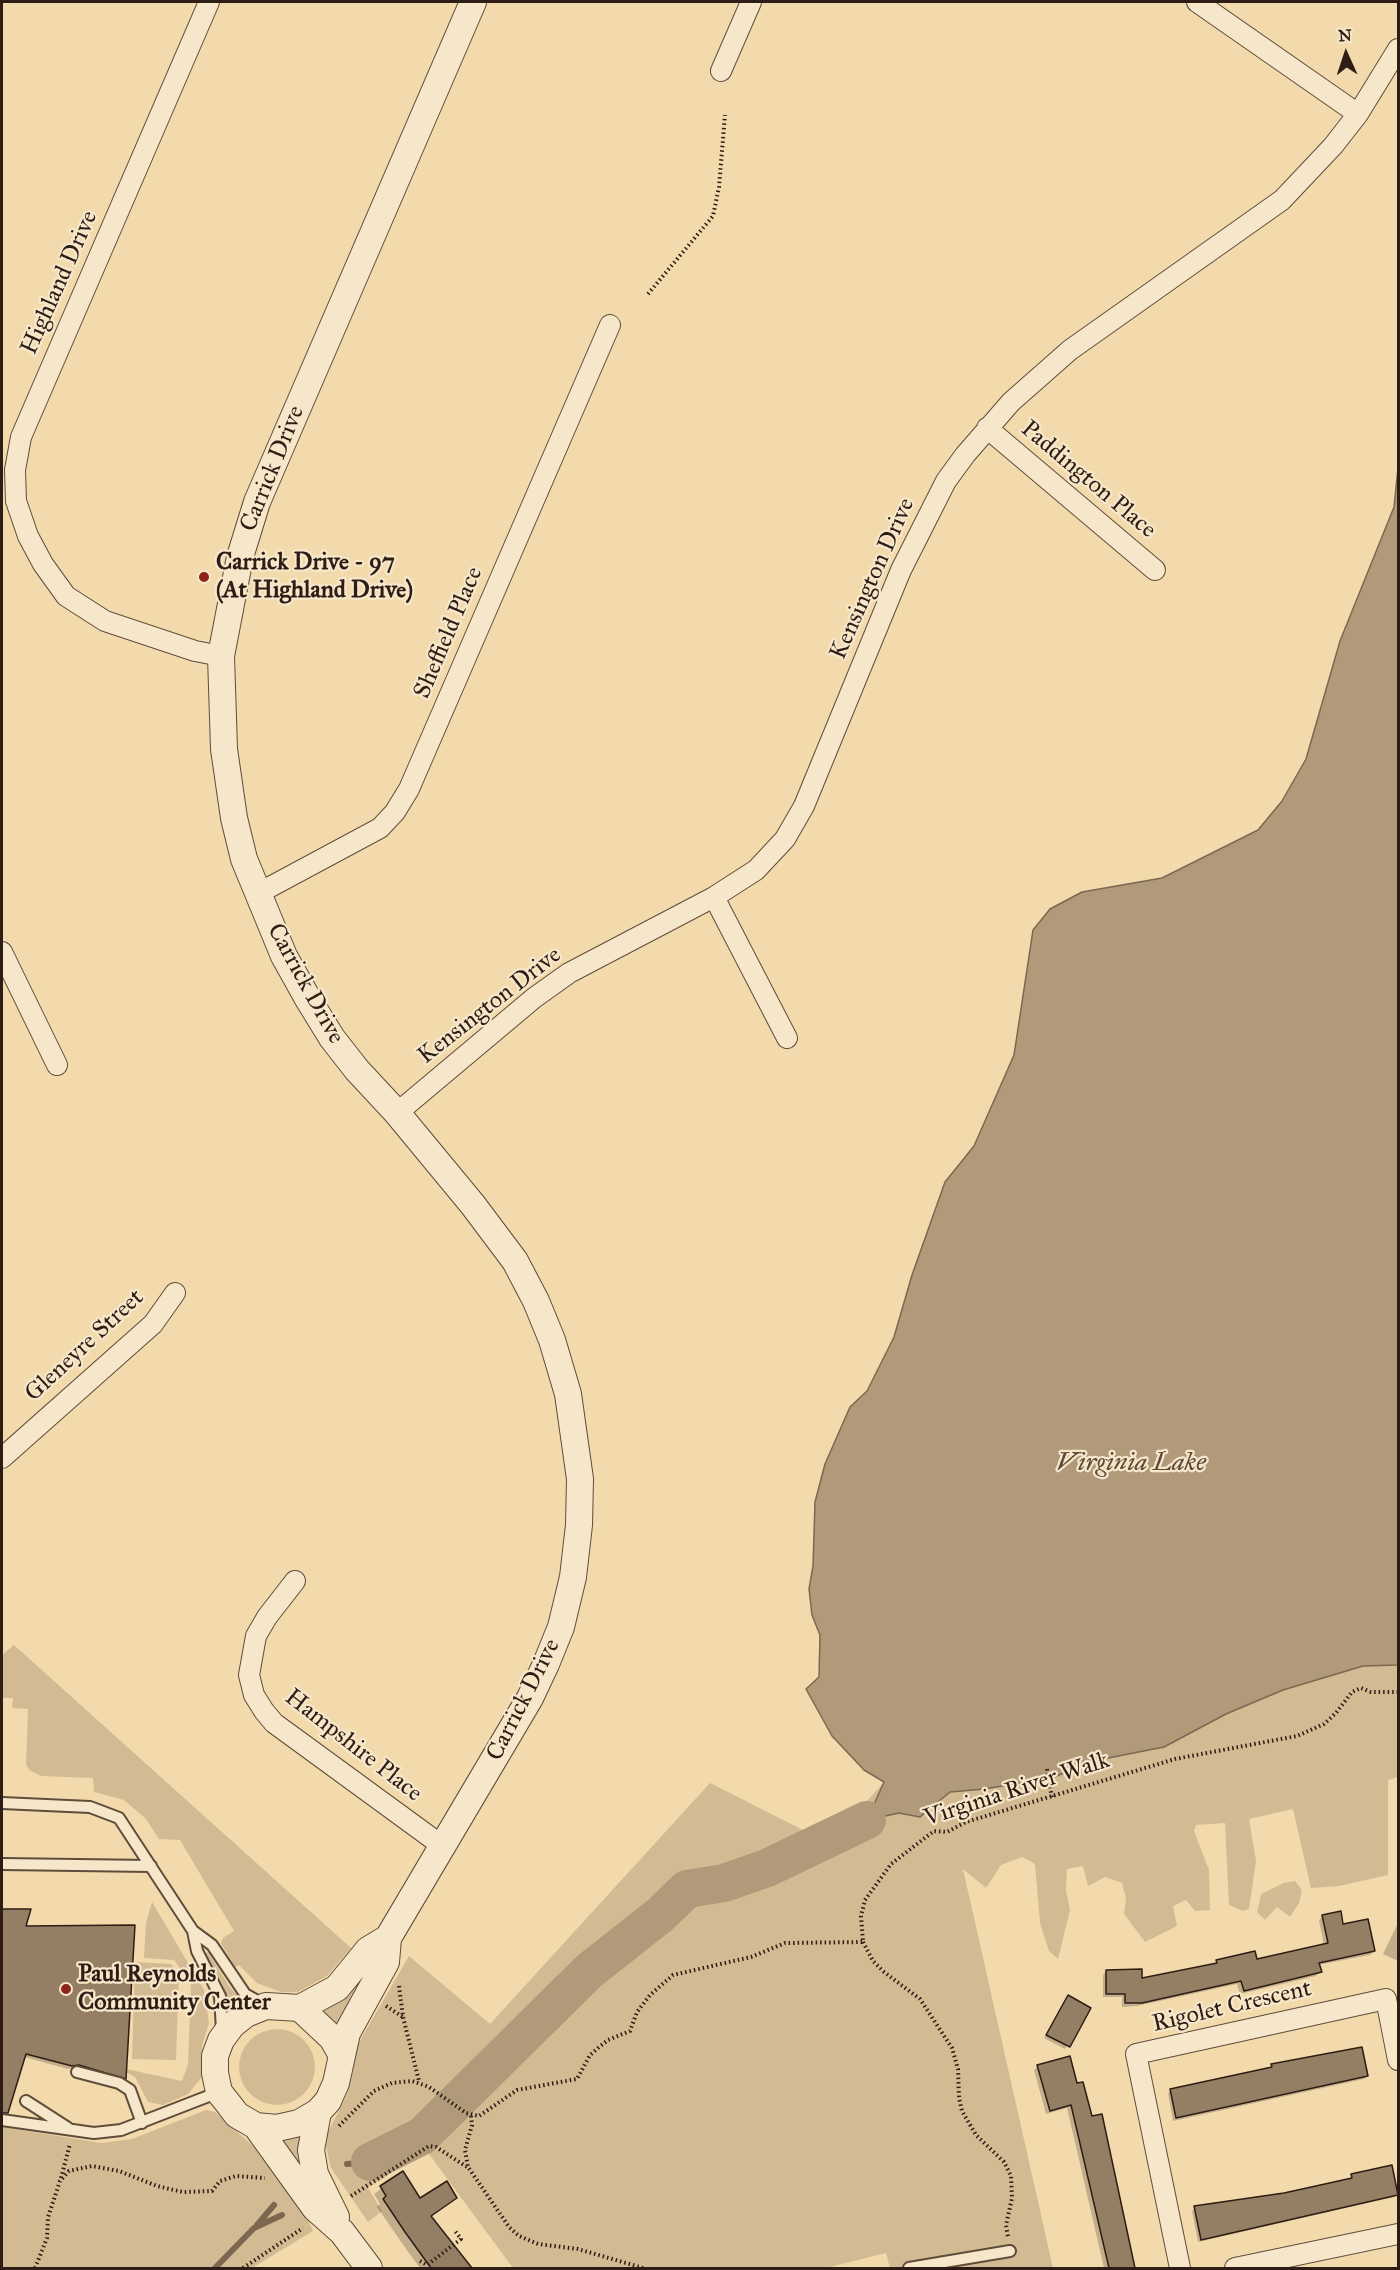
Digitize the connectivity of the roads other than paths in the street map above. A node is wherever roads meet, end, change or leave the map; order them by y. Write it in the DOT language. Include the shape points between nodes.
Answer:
graph roads {
  1 [pos="209,2"];
  2 [pos="473,2"];
  3 [pos="751,2"];
  4 [pos="1197,2"];
  5 [pos="1398,49"];
  6 [pos="721,71"];
  7 [pos="1358,114"];
  8 [pos="610,325"];
  9 [pos="987,428"];
  10 [pos="1155,570"];
  11 [pos="221,656"];
  12 [pos="257,894"];
  13 [pos="714,897"];
  14 [pos="2,952"];
  15 [pos="787,1038"];
  16 [pos="57,1065"];
  17 [pos="397,1113"];
  18 [pos="175,1293"];
  19 [pos="5,1448"];
  20 [pos="295,1581"];
  21 [pos="2,1803"];
  22 [pos="441,1845"];
  23 [pos="2,1864"];
  24 [pos="151,1866"];
  25 [pos="192,1931"];
  26 [pos="388,1938"];
  27 [pos="266,2006"];
  28 [pos="300,2008"];
  29 [pos="221,2040"];
  30 [pos="341,2054"];
  31 [pos="1398,2060"];
  32 [pos="77,2072"];
  33 [pos="219,2092"];
  34 [pos="26,2101"];
  35 [pos="2,2120"];
  36 [pos="327,2120"];
  37 [pos="142,2123"];
  38 [pos="256,2126"];
  39 [pos="73,2131"];
  40 [pos="342,2232"];
  41 [pos="1398,2234"];
  42 [pos="1010,2251"];
  43 [pos="369,2268"];
  44 [pos="909,2268"];
  45 [pos="1180,2268"];
  46 [pos="1236,2268"];
  1 -- 11 [label="street, Highland Drive" via="21,437 15,470 16,501 28,536 66,596 105,621"];
  2 -- 11 [label="street, Carrick Drive" via="257,502 240,556"];
  3 -- 6 [label="street"];
  4 -- 7 [label="street"];
  5 -- 7 [label="street, Kensington Drive"];
  7 -- 9 [label="street, Kensington Drive" via="1334,146 1282,200 1070,350"];
  8 -- 12 [label="street, Sheffield Place" via="409,789 395,812 380,828"];
  9 -- 10 [label="street, Paddington Place"];
  9 -- 13 [label="street, Kensington Drive" via="946,481 924,523 882,611 804,806 785,839 756,870"];
  11 -- 12 [label="street, Carrick Drive" via="228,789 244,860"];
  12 -- 17 [label="street, Carrick Drive" via="284,956 332,1038"];
  13 -- 15 [label="street"];
  13 -- 17 [label="street, Kensington Drive" via="569,973"];
  14 -- 16 [label="street"];
  17 -- 22 [label="street, Carrick Drive" via="515,1261 537,1301 568,1394 580,1479 573,1577 561,1627 530,1698"];
  18 -- 19 [label="street, Gleneyre Street" via="153,1324"];
  20 -- 22 [label="street, Hampshire Place" via="256,1636 249,1675 254,1695 274,1723"];
  21 -- 24 [label="lane" via="90,1807 119,1818"];
  22 -- 26 [label="street, Carrick Drive"];
  23 -- 24 [label="lane"];
  24 -- 25 [label="lane"];
  25 -- 27 [label="lane" via="212,1945 245,1994"];
  25 -- 29 [label="lane" via="197,1951 220,1996"];
  26 -- 28 [label="street, Carrick Drive" via="368,1950 337,1988"];
  26 -- 30 [label="street, Carrick Drive" via="386,1962 347,2032"];
  27 -- 28 [label="street"];
  27 -- 29 [label="street" via="246,2014"];
  28 -- 30 [label="street" via="332,2038"];
  29 -- 33 [label="street" via="215,2056"];
  30 -- 36 [label="street, Carrick Drive"];
  31 -- 45 [label="street, Rigolet Crescent" via="1386,1999 1136,2054"];
  32 -- 37 [label="lane" via="119,2083 130,2090"];
  33 -- 37 [label="lane"];
  33 -- 38 [label="street, Carrick Drive" via="237,2115"];
  34 -- 39 [label="lane"];
  35 -- 39 [label="lane"];
  36 -- 38 [label="street" via="276,2128"];
  36 -- 40 [label="street, Carrick Drive" via="311,2150 315,2174"];
  37 -- 39 [label="lane" via="112,2131"];
  38 -- 40 [label="street, Carrick Drive" via="315,2208"];
  40 -- 43 [label="street, Carrick Drive"];
  41 -- 46 [label="street"];
  42 -- 44 [label="lane"];
}
